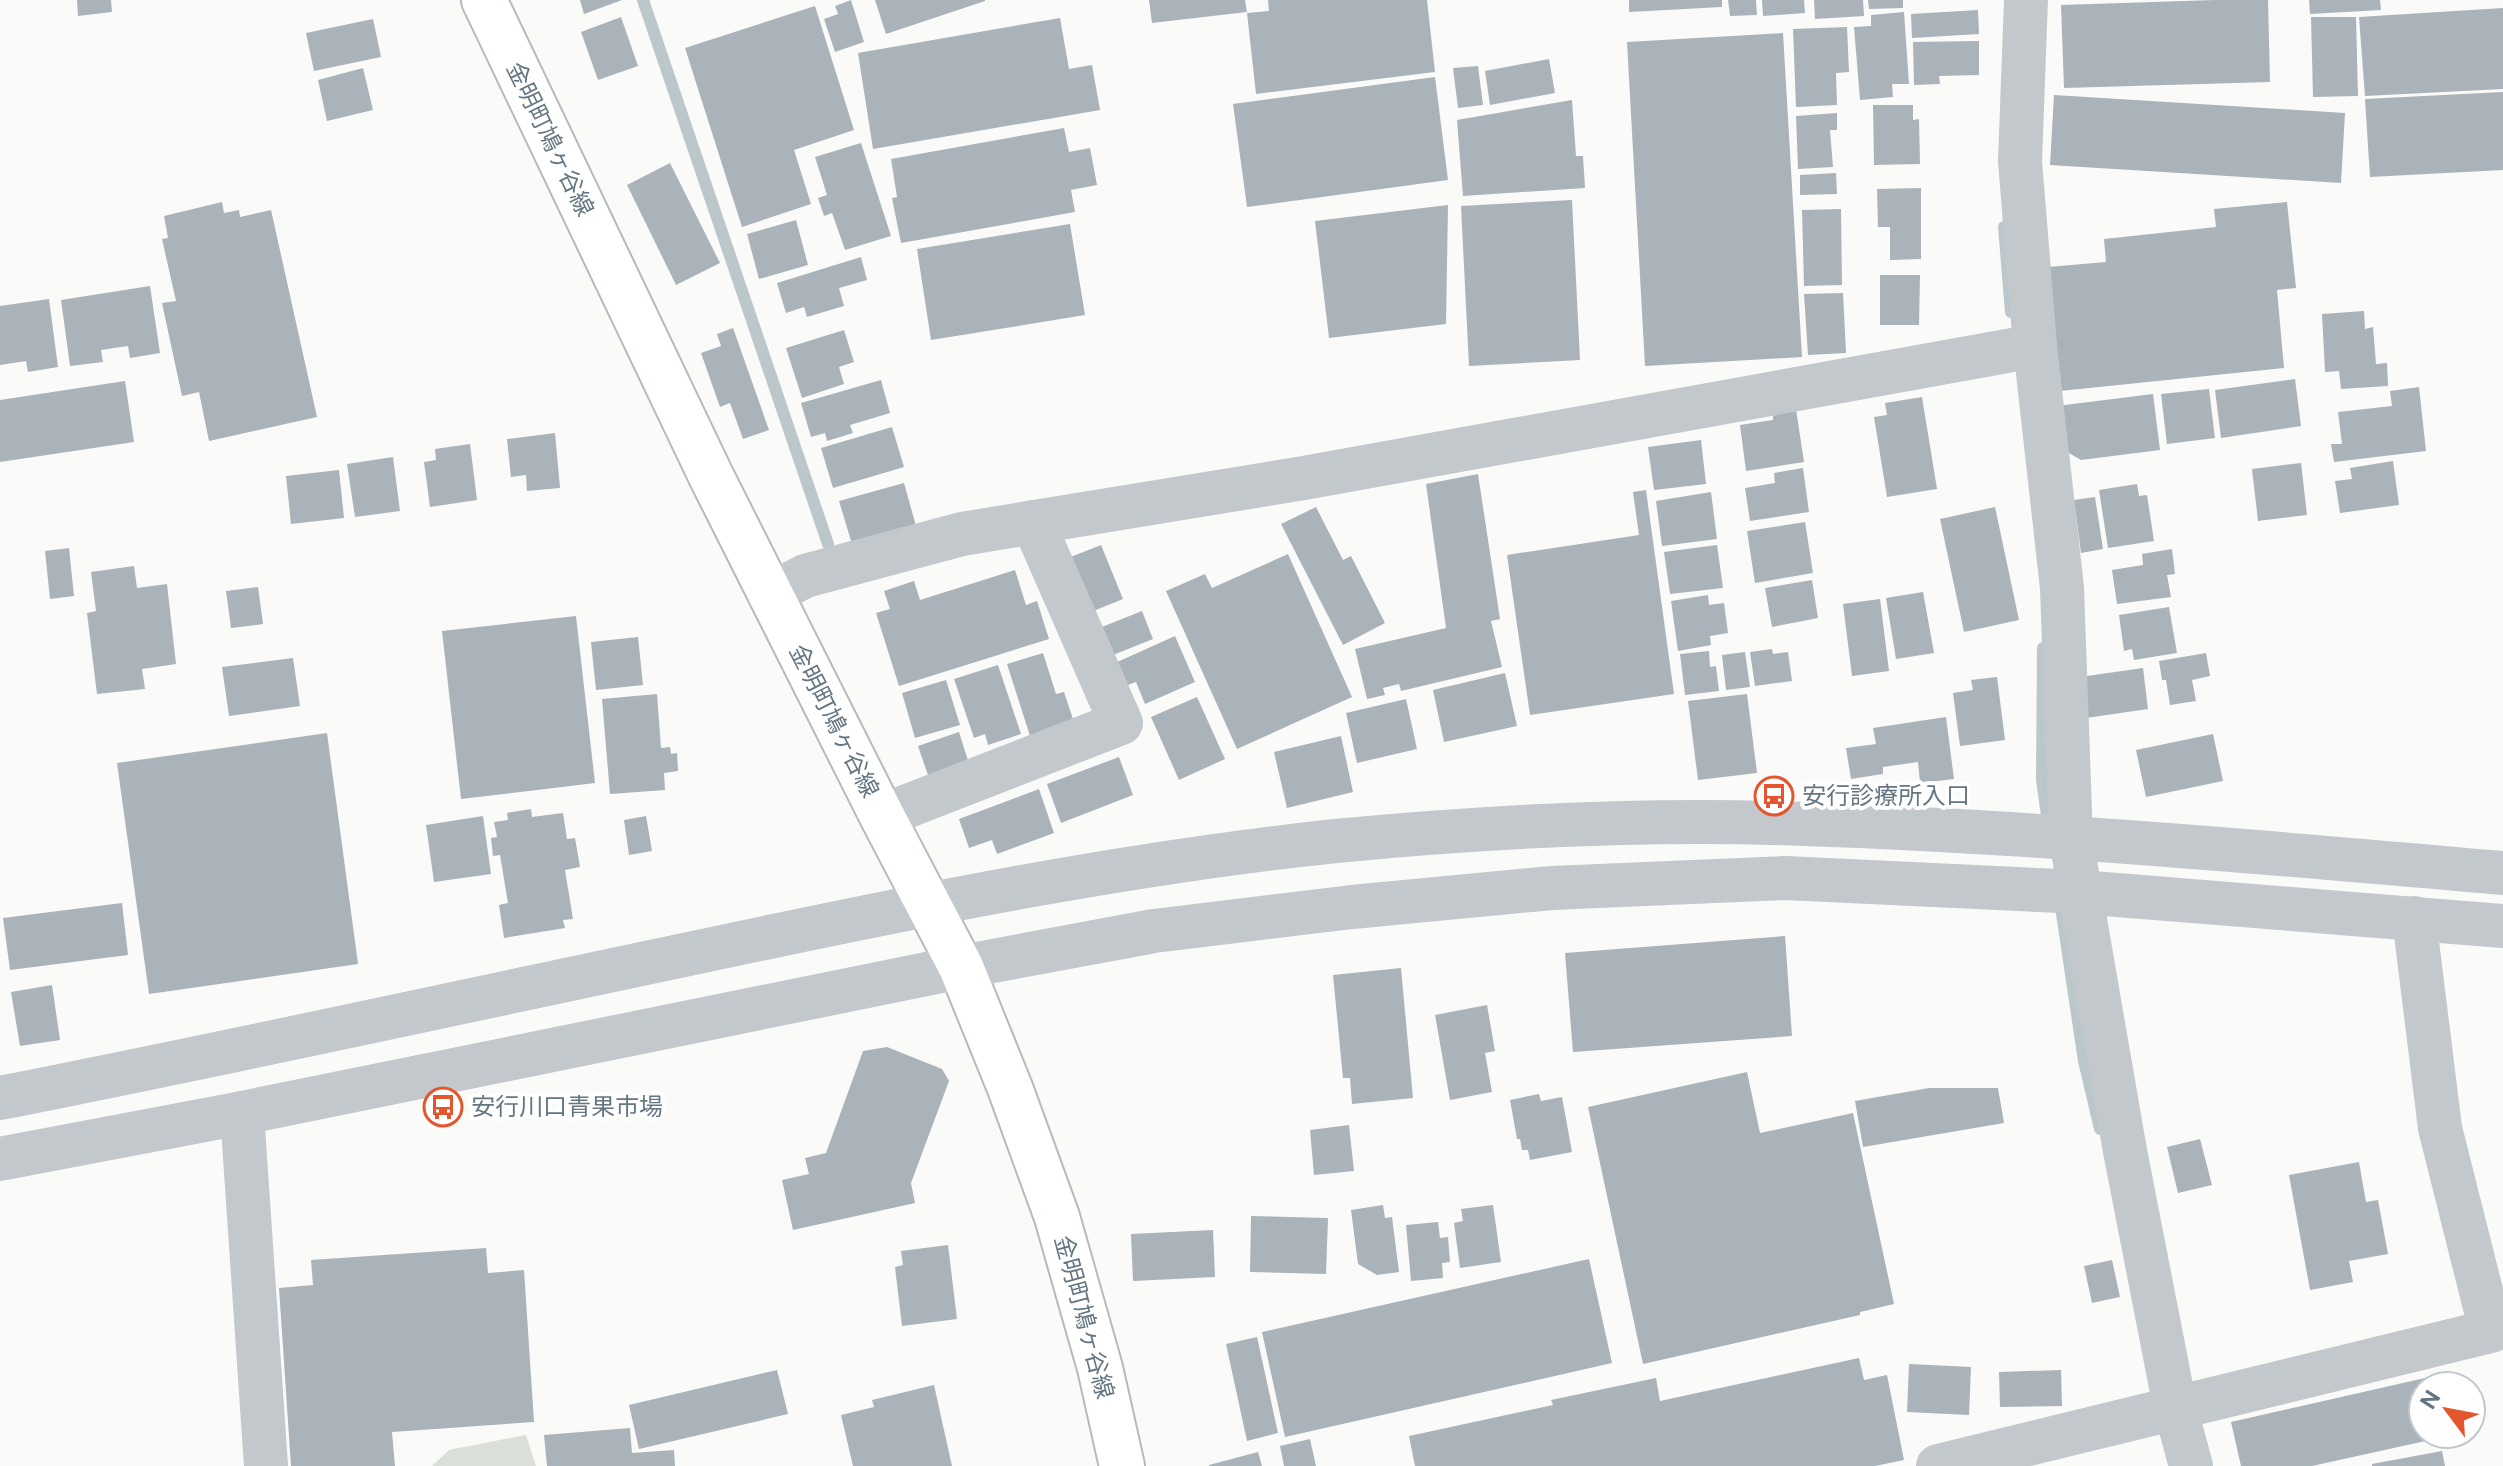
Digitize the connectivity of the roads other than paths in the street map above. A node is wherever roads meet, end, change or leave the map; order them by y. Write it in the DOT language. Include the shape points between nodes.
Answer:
graph roads {
  1 [pos="484,0"];
  2 [pos="2026,0"];
  3 [pos="2035,346"];
  4 [pos="1033,522"];
  5 [pos="770,595"];
  6 [pos="882,816"];
  7 [pos="2071,839"];
  8 [pos="2503,873"];
  9 [pos="2080,892"];
  10 [pos="926,904"];
  11 [pos="2414,918"];
  12 [pos="2503,926"];
  13 [pos="961,967"];
  14 [pos="0,1098"];
  15 [pos="242,1113"];
  16 [pos="0,1159"];
  17 [pos="2175,1407"];
  18 [pos="266,1466"];
  19 [pos="1122,1466"];
  20 [pos="1938,1466"];
  21 [pos="2191,1466"];
  1 -- 5 [label="main road, 金明町鳩ヶ谷線"];
  2 -- 3 [label="street" via="2020,161"];
  3 -- 4 [label="street"];
  3 -- 7 [label="street" via="2062,588"];
  4 -- 5 [label="street" via="962,534 805,576"];
  4 -- 6 [label="street" via="1121,723"];
  5 -- 6 [label="main road, 金明町鳩ヶ谷線"];
  6 -- 10 [label="main road, 金明町鳩ヶ谷線"];
  7 -- 8 [label="street"];
  7 -- 9 [label="street"];
  7 -- 10 [label="street" via="1803,824 1633,823 1467,831 1196,859"];
  9 -- 11 [label="street"];
  9 -- 13 [label="street" via="1785,878 1552,888 1154,931"];
  9 -- 17 [label="street"];
  10 -- 13 [label="main road, 金明町鳩ヶ谷線"];
  10 -- 14 [label="street"];
  11 -- 12 [label="street"];
  11 -- 17 [label="street" via="2440,1128 2491,1331"];
  13 -- 15 [label="street"];
  13 -- 19 [label="main road, 金明町鳩ヶ谷線" via="1057,1217"];
  15 -- 16 [label="street"];
  15 -- 18 [label="street"];
  17 -- 20 [label="street"];
  17 -- 21 [label="street"];
}
